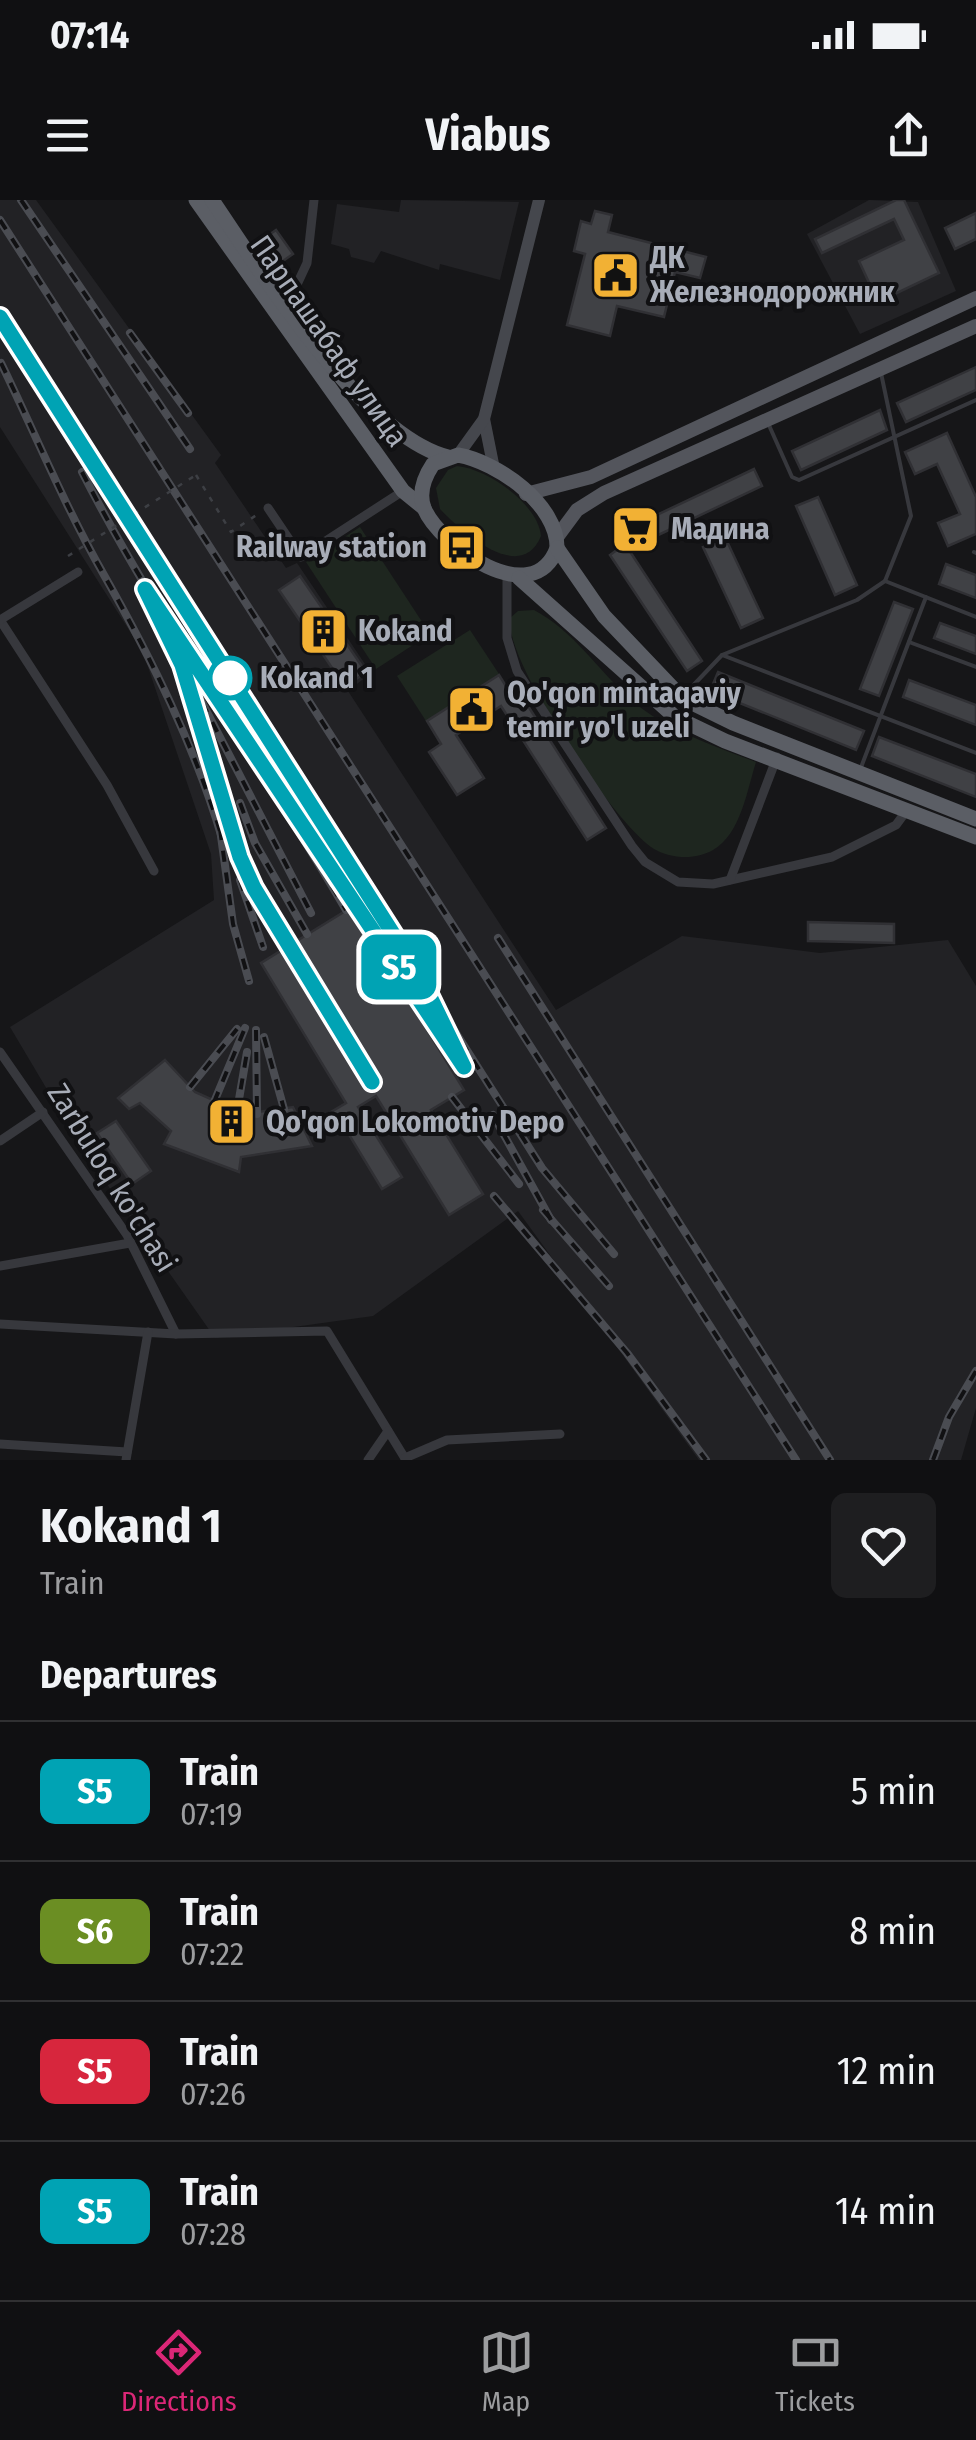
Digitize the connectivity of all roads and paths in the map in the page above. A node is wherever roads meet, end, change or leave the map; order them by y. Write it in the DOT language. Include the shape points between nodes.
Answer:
graph roads {
  1 [pos="196,200"];
  2 [pos="212,200"];
  3 [pos="314,200"];
  4 [pos="538,200"];
  5 [pos="976,298"];
  6 [pos="286,308"];
  7 [pos="976,326"];
  8 [pos="870,346"];
  9 [pos="880,367"];
  10 [pos="976,400"];
  11 [pos="484,418"];
  12 [pos="766,418"];
  13 [pos="897,434"];
  14 [pos="453,456"];
  15 [pos="494,469"];
  16 [pos="521,490"];
  17 [pos="403,491"];
  18 [pos="268,508"];
  19 [pos="424,508"];
  20 [pos="557,543"];
  21 [pos="68,556"];
  22 [pos="78,572"];
  23 [pos="513,577"];
  24 [pos="885,581"];
  25 [pos="926,597"];
  26 [pos="976,617"];
  27 [pos="0,620"];
  28 [pos="909,642"];
  29 [pos="722,655"];
  30 [pos="976,668"];
  31 [pos="682,698"];
  32 [pos="880,716"];
  33 [pos="784,743"];
  34 [pos="976,753"];
  35 [pos="776,760"];
  36 [pos="859,774"];
  37 [pos="907,810"];
  38 [pos="976,819"];
  39 [pos="976,837"];
  40 [pos="154,871"];
  41 [pos="730,880"];
  42 [pos="0,1052"];
  43 [pos="43,1112"];
  44 [pos="0,1141"];
  45 [pos="130,1242"];
  46 [pos="0,1266"];
  47 [pos="0,1324"];
  48 [pos="148,1332"];
  49 [pos="176,1334"];
  50 [pos="388,1431"];
  51 [pos="560,1434"];
  52 [pos="0,1444"];
  53 [pos="127,1456"];
  54 [pos="405,1459"];
  55 [pos="368,1460"];
  1 -- 17 [label="highway, Парпашабаф улица"];
  2 -- 6 [label="highway, Парпашабаф улица"];
  3 -- 6 [label="street" via="307,263"];
  4 -- 11 [label="main road"];
  5 -- 8 [label="main road"];
  6 -- 14 [label="highway, Парпашабаф улица" via="415,445"];
  7 -- 9 [label="main road"];
  8 -- 9 [label="lane"];
  8 -- 16 [label="main road" via="592,477"];
  9 -- 12 [label="main road"];
  9 -- 13 [label="lane"];
  10 -- 13 [label="lane"];
  11 -- 14 [label="main road"];
  11 -- 15 [label="main road"];
  12 -- 13 [label="lane" via="799,480"];
  12 -- 20 [label="main road" via="604,493 577,510"];
  13 -- 24 [label="lane" via="911,516"];
  14 -- 15 [label="highway, Парпашабаф улица"];
  14 -- 19 [label="highway" via="426,474"];
  15 -- 16 [label="highway, Парпашабаф улица"];
  16 -- 20 [label="highway, Парпашабаф улица" via="547,512"];
  17 -- 18 [label="street" via="301,557"];
  17 -- 19 [label="highway, Парпашабаф улица"];
  18 -- 21 [label="path, bridge" via="232,532 196,475"];
  19 -- 23 [label="highway, Парпашабаф улица" via="438,529"];
  20 -- 23 [label="highway" via="544,570"];
  20 -- 31 [label="highway, Парпашабаф улица" via="604,616"];
  22 -- 27 [label="street"];
  23 -- 35 [label="highway, Парпашабаф улица" via="675,716"];
  23 -- 41 [label="street" via="506,638 518,671 632,846 678,882"];
  24 -- 25 [label="lane"];
  24 -- 29 [label="lane" via="857,600"];
  25 -- 26 [label="lane"];
  25 -- 28 [label="lane"];
  27 -- 40 [label="street"];
  28 -- 30 [label="lane"];
  28 -- 32 [label="lane"];
  29 -- 31 [label="lane"];
  29 -- 32 [label="lane"];
  31 -- 33 [label="highway"];
  32 -- 34 [label="lane"];
  32 -- 36 [label="lane"];
  33 -- 35 [label="street"];
  33 -- 36 [label="highway"];
  35 -- 37 [label="highway, Парпашабаф улица"];
  35 -- 41 [label="street"];
  36 -- 38 [label="highway"];
  37 -- 39 [label="highway, Парпашабаф улица"];
  37 -- 41 [label="street" via="896,824 832,857"];
  42 -- 43 [label="street, Zarbuloq ko'chasi"];
  43 -- 44 [label="street"];
  43 -- 45 [label="street, Zarbuloq ko'chasi"];
  45 -- 46 [label="street"];
  45 -- 49 [label="street, Zarbuloq ko'chasi"];
  47 -- 48 [label="street"];
  48 -- 49 [label="street"];
  48 -- 53 [label="street"];
  49 -- 50 [label="street" via="326,1331"];
  50 -- 54 [label="street"];
  50 -- 55 [label="street"];
  51 -- 54 [label="street" via="447,1440"];
  52 -- 53 [label="street"];
}
